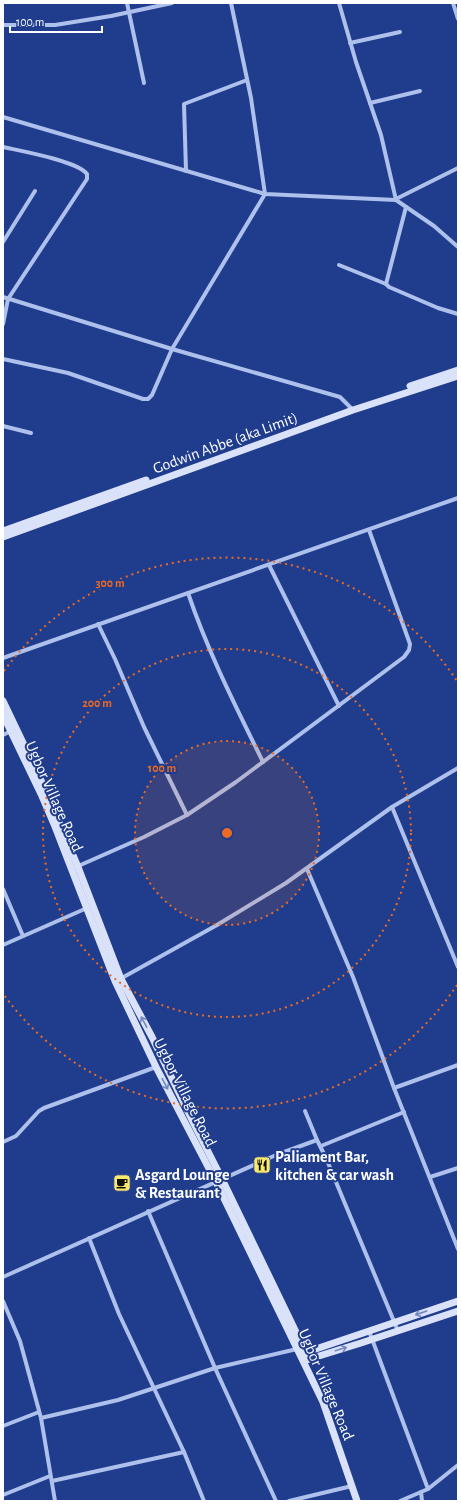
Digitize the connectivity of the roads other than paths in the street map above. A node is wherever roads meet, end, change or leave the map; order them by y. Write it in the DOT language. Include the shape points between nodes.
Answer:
graph roads {
  1 [pos="127,3"];
  2 [pos="172,3"];
  3 [pos="231,3"];
  4 [pos="339,3"];
  5 [pos="453,3"];
  6 [pos="130,12"];
  7 [pos="458,18"];
  8 [pos="3,25"];
  9 [pos="400,32"];
  10 [pos="350,43"];
  11 [pos="247,80"];
  12 [pos="144,83"];
  13 [pos="420,91"];
  14 [pos="370,103"];
  15 [pos="3,117"];
  16 [pos="3,147"];
  17 [pos="458,168"];
  18 [pos="186,171"];
  19 [pos="35,191"];
  20 [pos="266,194"];
  21 [pos="396,200"];
  22 [pos="406,207"];
  23 [pos="3,242"];
  24 [pos="458,247"];
  25 [pos="338,265"];
  26 [pos="386,284"];
  27 [pos="3,297"];
  28 [pos="8,299"];
  29 [pos="458,314"];
  30 [pos="3,324"];
  31 [pos="172,349"];
  32 [pos="3,359"];
  33 [pos="458,370"];
  34 [pos="458,376"];
  35 [pos="352,408"];
  36 [pos="3,426"];
  37 [pos="31,433"];
  38 [pos="458,498"];
  39 [pos="369,530"];
  40 [pos="3,531"];
  41 [pos="3,537"];
  42 [pos="270,565"];
  43 [pos="188,593"];
  44 [pos="98,624"];
  45 [pos="3,658"];
  46 [pos="3,701"];
  47 [pos="339,706"];
  48 [pos="3,716"];
  49 [pos="11,732"];
  50 [pos="3,735"];
  51 [pos="263,762"];
  52 [pos="458,768"];
  53 [pos="392,807"];
  54 [pos="187,815"];
  55 [pos="75,868"];
  56 [pos="307,869"];
  57 [pos="3,888"];
  58 [pos="87,908"];
  59 [pos="23,936"];
  60 [pos="3,945"];
  61 [pos="458,968"];
  62 [pos="118,980"];
  63 [pos="458,1065"];
  64 [pos="156,1067"];
  65 [pos="394,1088"];
  66 [pos="305,1111"];
  67 [pos="404,1112"];
  68 [pos="317,1140"];
  69 [pos="3,1142"];
  70 [pos="320,1146"];
  71 [pos="458,1168"];
  72 [pos="430,1177"];
  73 [pos="219,1180"];
  74 [pos="148,1211"];
  75 [pos="89,1238"];
  76 [pos="458,1249"];
  77 [pos="3,1277"];
  78 [pos="3,1301"];
  79 [pos="458,1301"];
  80 [pos="458,1311"];
  81 [pos="395,1322"];
  82 [pos="369,1331"];
  83 [pos="398,1331"];
  84 [pos="372,1339"];
  85 [pos="303,1354"];
  86 [pos="216,1368"];
  87 [pos="154,1388"];
  88 [pos="39,1412"];
  89 [pos="41,1418"];
  90 [pos="3,1426"];
  91 [pos="184,1452"];
  92 [pos="458,1465"];
  93 [pos="50,1476"];
  94 [pos="52,1481"];
  95 [pos="352,1486"];
  96 [pos="428,1489"];
  97 [pos="421,1492"];
  98 [pos="3,1495"];
  99 [pos="55,1501"];
  100 [pos="204,1501"];
  101 [pos="276,1501"];
  102 [pos="289,1501"];
  103 [pos="357,1501"];
  104 [pos="400,1501"];
  105 [pos="422,1501"];
  1 -- 6 [label="street"];
  2 -- 6 [label="street"];
  3 -- 11 [label="street"];
  4 -- 10 [label="street"];
  5 -- 7 [label="street"];
  6 -- 8 [label="street" via="55,25"];
  6 -- 12 [label="street"];
  9 -- 10 [label="street"];
  10 -- 14 [label="street"];
  11 -- 18 [label="street" via="184,104"];
  11 -- 20 [label="street"];
  13 -- 14 [label="street"];
  14 -- 21 [label="street" via="381,135"];
  15 -- 18 [label="street"];
  16 -- 28 [label="street" via="77,166 87,174 87,179"];
  17 -- 21 [label="street"];
  18 -- 20 [label="street"];
  19 -- 23 [label="street"];
  20 -- 21 [label="street"];
  20 -- 31 [label="street"];
  21 -- 22 [label="street"];
  22 -- 24 [label="street" via="434,226"];
  22 -- 26 [label="street"];
  25 -- 26 [label="street"];
  26 -- 29 [label="street" via="438,308"];
  27 -- 28 [label="street"];
  28 -- 30 [label="street"];
  28 -- 31 [label="street"];
  31 -- 32 [label="street" via="152,395 143,400 68,373"];
  31 -- 35 [label="street" via="340,397"];
  33 -- 35 [label="street, Godwin Abbe (aka Limit)"];
  34 -- 35 [label="street, Godwin Abbe (aka Limit)"];
  35 -- 40 [label="street, Godwin Abbe (aka Limit)"];
  35 -- 41 [label="street, Godwin Abbe (aka Limit)"];
  36 -- 37 [label="street"];
  38 -- 39 [label="street"];
  39 -- 42 [label="street"];
  39 -- 47 [label="street" via="410,644 409,650 404,657"];
  42 -- 43 [label="street"];
  42 -- 47 [label="street"];
  43 -- 44 [label="street"];
  43 -- 51 [label="street" via="226,686"];
  44 -- 45 [label="street"];
  44 -- 54 [label="street"];
  46 -- 55 [label="street, Ugbor Village Road" via="47,793"];
  47 -- 51 [label="street"];
  48 -- 49 [label="street, Ugbor Village Road"];
  49 -- 50 [label="street"];
  49 -- 55 [label="street, Ugbor Village Road"];
  51 -- 54 [label="street"];
  52 -- 53 [label="street"];
  53 -- 56 [label="street"];
  53 -- 61 [label="street"];
  54 -- 55 [label="street"];
  55 -- 58 [label="street, Ugbor Village Road"];
  55 -- 62 [label="street, Ugbor Village Road"];
  56 -- 62 [label="street" via="218,925"];
  56 -- 65 [label="street" via="353,977"];
  57 -- 59 [label="street"];
  58 -- 59 [label="street"];
  58 -- 62 [label="street, Ugbor Village Road"];
  59 -- 60 [label="street"];
  62 -- 64 [label="street, Ugbor Village Road"];
  73 -- 62 [label="street, Ugbor Village Road, one-way" via="152,1037"];
  63 -- 65 [label="street"];
  64 -- 69 [label="street" via="44,1108 16,1136"];
  64 -- 73 [label="street, Ugbor Village Road, one-way"];
  65 -- 67 [label="street"];
  66 -- 68 [label="street"];
  67 -- 70 [label="street"];
  67 -- 72 [label="street"];
  68 -- 70 [label="street"];
  68 -- 73 [label="street"];
  70 -- 81 [label="street"];
  71 -- 72 [label="street"];
  72 -- 76 [label="street"];
  73 -- 74 [label="street"];
  73 -- 85 [label="street, Ugbor Village Road"];
  74 -- 75 [label="street"];
  74 -- 86 [label="street"];
  75 -- 77 [label="street"];
  75 -- 87 [label="street" via="119,1314"];
  78 -- 88 [label="street" via="20,1341"];
  79 -- 81 [label="street, one-way"];
  80 -- 83 [label="street"];
  81 -- 82 [label="street"];
  81 -- 83 [label="street"];
  82 -- 84 [label="street"];
  82 -- 85 [label="street"];
  83 -- 84 [label="street"];
  85 -- 84 [label="street, one-way"];
  84 -- 96 [label="street"];
  85 -- 86 [label="street"];
  85 -- 95 [label="street, Ugbor Village Road" via="323,1402"];
  86 -- 87 [label="street"];
  86 -- 101 [label="street"];
  87 -- 89 [label="street" via="118,1400"];
  87 -- 91 [label="street"];
  88 -- 89 [label="street"];
  88 -- 90 [label="street"];
  89 -- 93 [label="street"];
  91 -- 94 [label="street"];
  91 -- 100 [label="street"];
  92 -- 96 [label="street"];
  93 -- 94 [label="street"];
  93 -- 98 [label="street"];
  94 -- 99 [label="street"];
  95 -- 102 [label="street"];
  95 -- 103 [label="street, Ugbor Village Road"];
  96 -- 97 [label="street"];
  97 -- 104 [label="street"];
  97 -- 105 [label="street"];
}
